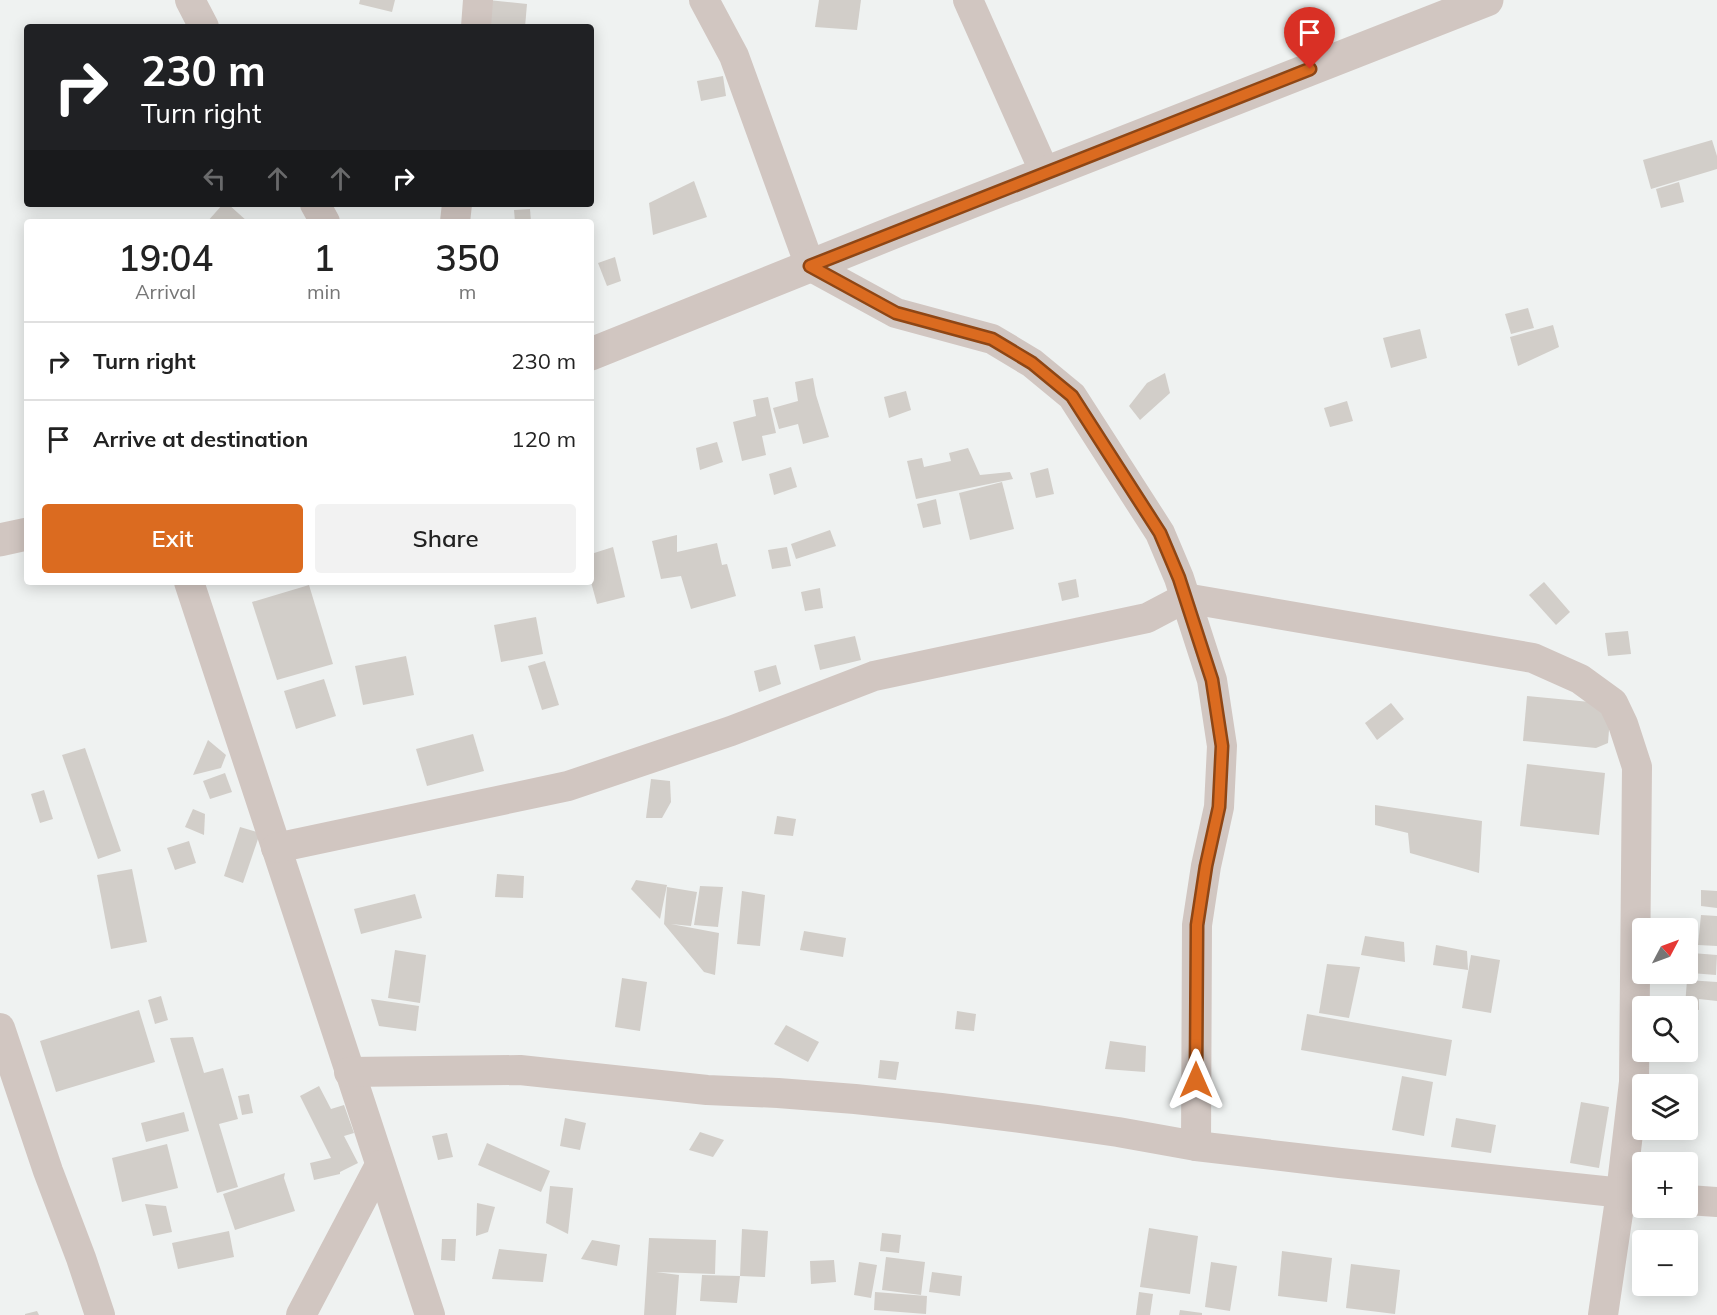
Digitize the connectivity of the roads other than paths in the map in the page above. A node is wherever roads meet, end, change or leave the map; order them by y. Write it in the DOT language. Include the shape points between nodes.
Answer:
graph roads {
  1 [pos="190,0"];
  2 [pos="478,0"];
  3 [pos="704,0"];
  4 [pos="968,0"];
  5 [pos="1487,0"];
  6 [pos="202,24"];
  7 [pos="476,24"];
  8 [pos="1045,173"];
  9 [pos="810,266"];
  10 [pos="594,353"];
  11 [pos="24,535"];
  12 [pos="0,540"];
  13 [pos="190,585"];
  14 [pos="1185,598"];
  15 [pos="276,848"];
  16 [pos="0,1028"];
  17 [pos="349,1072"];
  18 [pos="1196,1146"];
  19 [pos="1633,1152"];
  20 [pos="380,1165"];
  21 [pos="1632,1194"];
  22 [pos="1698,1201"];
  23 [pos="1717,1202"];
  24 [pos="100,1315"];
  25 [pos="301,1315"];
  26 [pos="430,1315"];
  27 [pos="1603,1315"];
  1 -- 6 [label="street"];
  2 -- 7 [label="street"];
  3 -- 9 [label="street" via="734,56"];
  4 -- 8 [label="street"];
  5 -- 8 [label="street"];
  8 -- 9 [label="street"];
  9 -- 10 [label="street"];
  9 -- 14 [label="street" via="896,313 992,339 1032,363 1072,396 1160,533"];
  11 -- 12 [label="street"];
  13 -- 15 [label="street"];
  14 -- 15 [label="street" via="1147,618 874,676 568,786"];
  14 -- 18 [label="street" via="1212,680 1222,746 1219,807 1197,925"];
  14 -- 19 [label="street" via="1533,658 1580,679 1613,703 1637,767"];
  15 -- 17 [label="street"];
  16 -- 24 [label="street"];
  17 -- 18 [label="street" via="520,1071 707,1090 778,1093 964,1111"];
  17 -- 20 [label="street"];
  18 -- 21 [label="street"];
  20 -- 25 [label="street"];
  20 -- 26 [label="street"];
  21 -- 27 [label="street"];
  22 -- 23 [label="street"];
}
